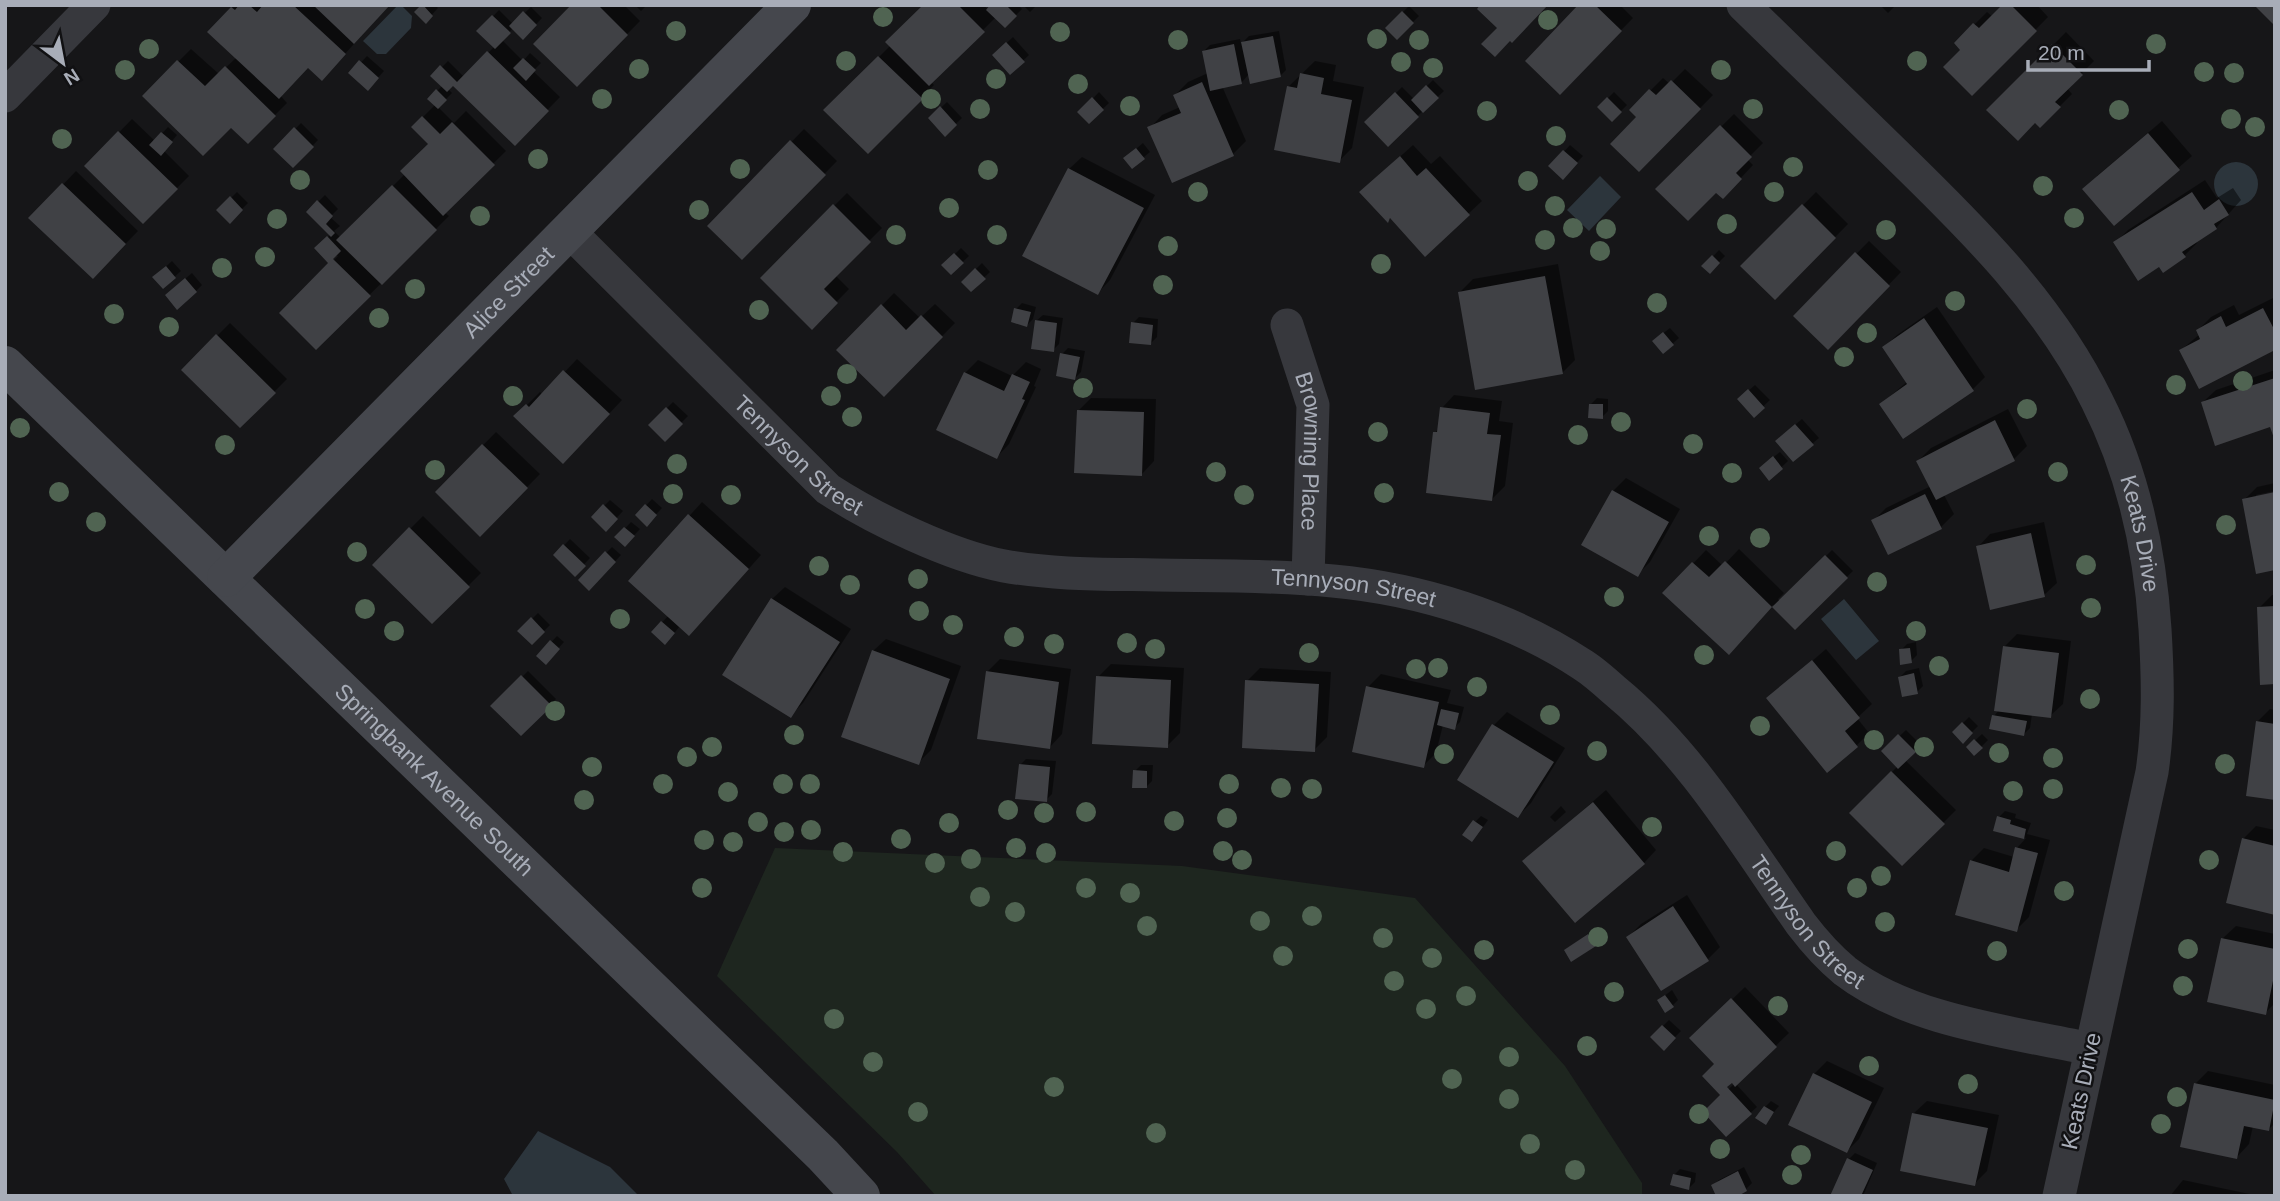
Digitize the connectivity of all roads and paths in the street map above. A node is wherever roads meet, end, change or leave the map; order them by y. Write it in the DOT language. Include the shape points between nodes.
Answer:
graph roads {
  1 [pos="94,5"];
  2 [pos="792,5"];
  3 [pos="1743,5"];
  4 [pos="5,96"];
  5 [pos="570,232"];
  6 [pos="1287,324"];
  7 [pos="5,365"];
  8 [pos="226,578"];
  9 [pos="1308,579"];
  10 [pos="2090,1049"];
  11 [pos="862,1196"];
  12 [pos="2059,1196"];
  1 -- 4 [label="street"];
  2 -- 5 [label="main road, Alice Street"];
  3 -- 10 [label="street, Keats Drive" via="1970,227 2035,302 2085,377 2123,464 2142,526 2152,587 2159,704 2152,772"];
  5 -- 8 [label="main road, Alice Street"];
  5 -- 9 [label="street, Tennyson Street" via="828,489 892,524 1000,565 1054,573"];
  6 -- 9 [label="street, Browning Place" via="1313,405"];
  7 -- 8 [label="main road, Springbank Avenue South"];
  8 -- 11 [label="main road, Springbank Avenue South"];
  9 -- 10 [label="street, Tennyson Street" via="1385,589 1473,611 1528,633 1584,665 1664,736 1801,924 1846,971 1880,992 1928,1012"];
  10 -- 12 [label="street, Keats Drive"];
}
